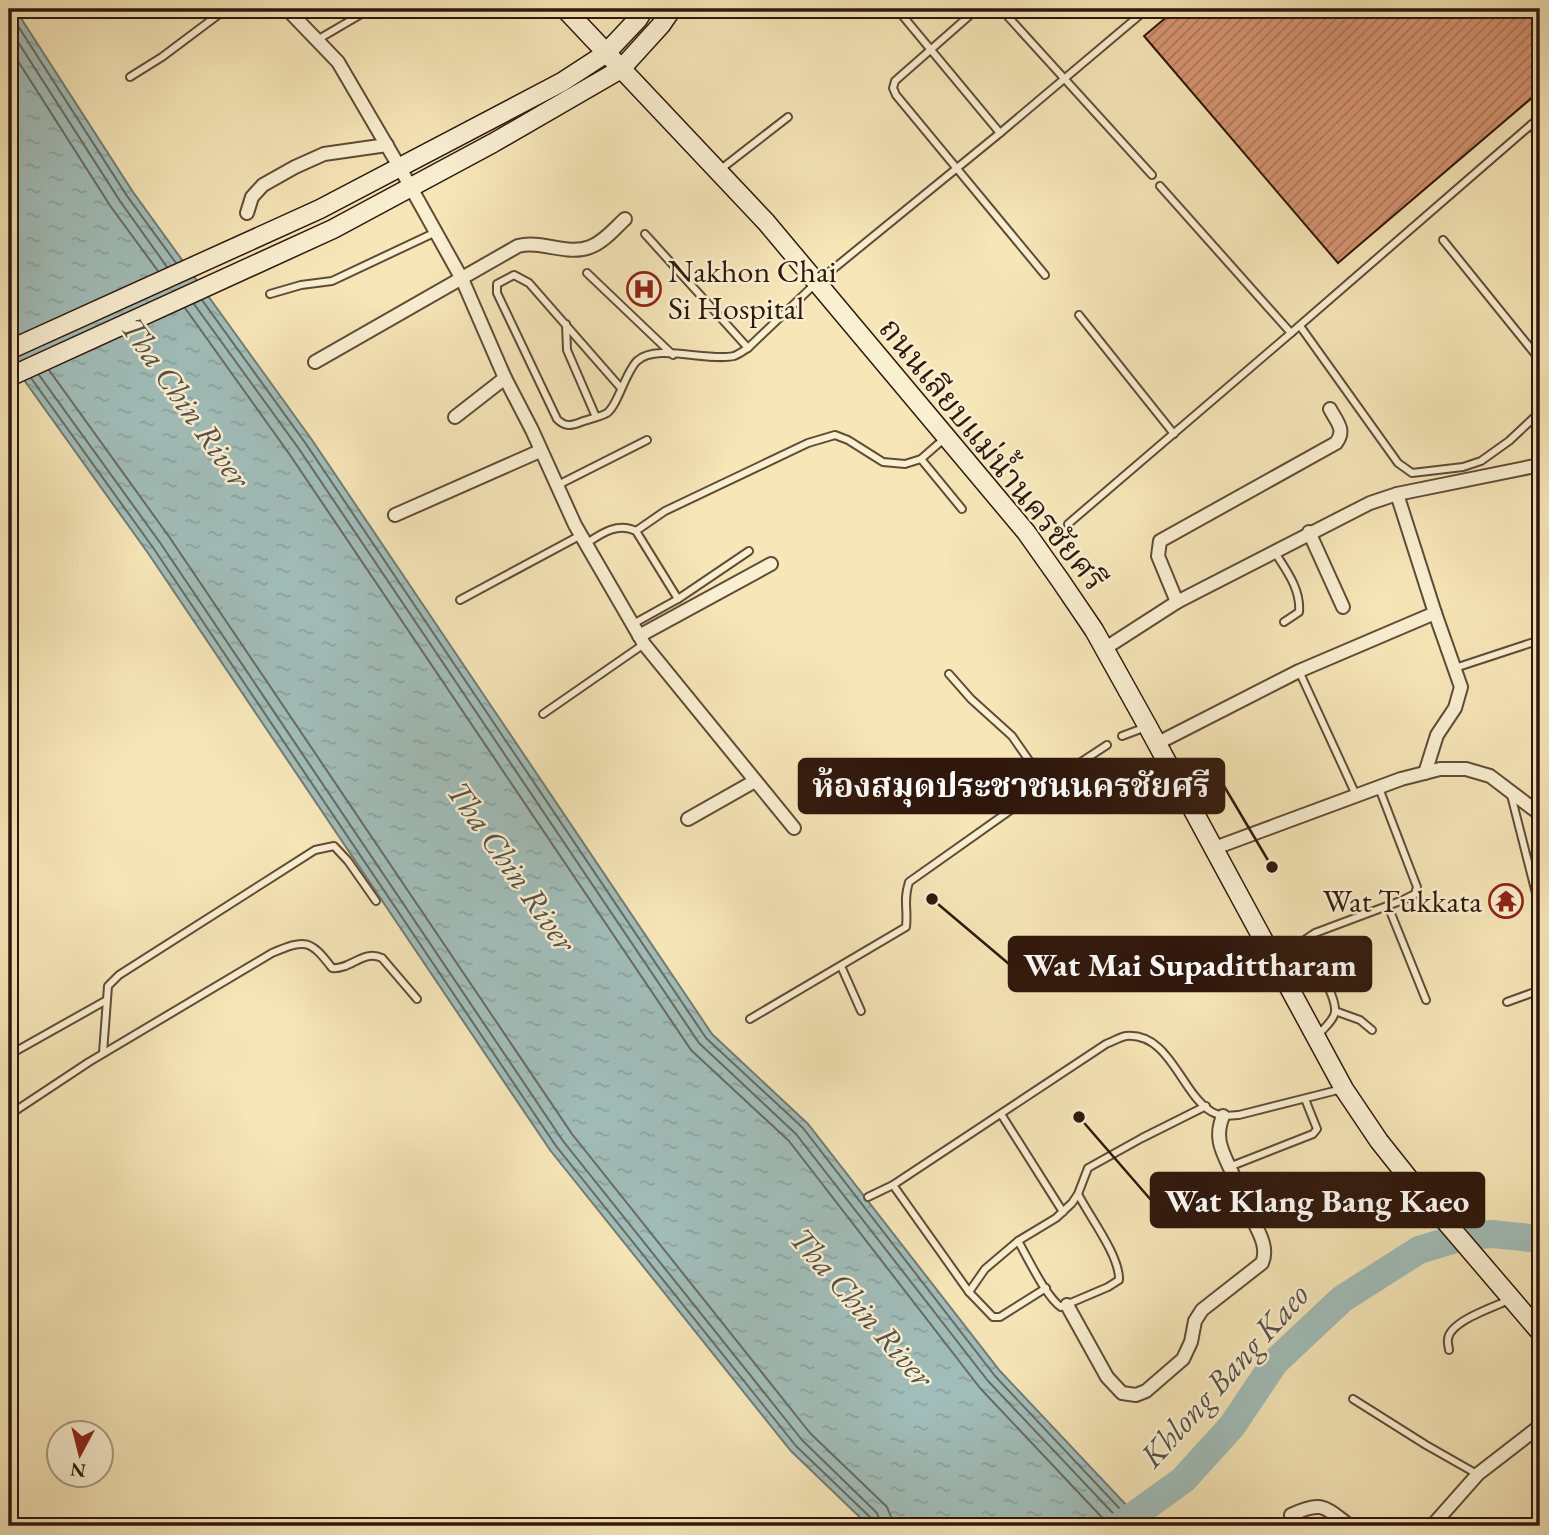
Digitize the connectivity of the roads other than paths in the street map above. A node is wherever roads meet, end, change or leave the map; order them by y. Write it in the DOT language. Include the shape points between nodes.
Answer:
graph roads {
  1 [pos="226,9"];
  2 [pos="287,9"];
  3 [pos="370,9"];
  4 [pos="565,9"];
  5 [pos="644,9"];
  6 [pos="672,9"];
  7 [pos="897,9"];
  8 [pos="976,9"];
  9 [pos="1001,9"];
  10 [pos="1147,9"];
  11 [pos="317,40"];
  12 [pos="932,50"];
  13 [pos="605,54"];
  14 [pos="621,69"];
  15 [pos="130,76"];
  16 [pos="1063,78"];
  17 [pos="788,117"];
  18 [pos="1540,117"];
  19 [pos="1531,125"];
  20 [pos="999,133"];
  21 [pos="1540,137"];
  22 [pos="387,145"];
  23 [pos="400,168"];
  24 [pos="956,168"];
  25 [pos="718,172"];
  26 [pos="1152,175"];
  27 [pos="1160,186"];
  28 [pos="411,188"];
  29 [pos="247,213"];
  30 [pos="625,219"];
  31 [pos="436,232"];
  32 [pos="645,234"];
  33 [pos="1443,240"];
  34 [pos="587,273"];
  35 [pos="1045,275"];
  36 [pos="462,279"];
  37 [pos="816,282"];
  38 [pos="270,294"];
  39 [pos="1079,315"];
  40 [pos="566,324"];
  41 [pos="1300,326"];
  42 [pos="1291,334"];
  43 [pos="748,348"];
  44 [pos="9,350"];
  45 [pos="673,355"];
  46 [pos="1540,360"];
  47 [pos="315,362"];
  48 [pos="9,377"];
  49 [pos="505,378"];
  50 [pos="620,387"];
  51 [pos="1330,409"];
  52 [pos="1540,412"];
  53 [pos="455,416"];
  54 [pos="596,417"];
  55 [pos="1174,434"];
  56 [pos="946,437"];
  57 [pos="647,440"];
  58 [pos="540,451"];
  59 [pos="921,459"];
  60 [pos="1540,465"];
  61 [pos="556,486"];
  62 [pos="1396,494"];
  63 [pos="962,509"];
  64 [pos="395,515"];
  65 [pos="1068,524"];
  66 [pos="636,531"];
  67 [pos="1309,532"];
  68 [pos="584,539"];
  69 [pos="749,551"];
  70 [pos="1274,551"];
  71 [pos="771,564"];
  72 [pos="678,599"];
  73 [pos="460,600"];
  74 [pos="1177,602"];
  75 [pos="1343,607"];
  76 [pos="1434,613"];
  77 [pos="1284,622"];
  78 [pos="633,624"];
  79 [pos="641,640"];
  80 [pos="1540,640"];
  81 [pos="1104,649"];
  82 [pos="1455,668"];
  83 [pos="1299,671"];
  84 [pos="949,674"];
  85 [pos="543,714"];
  86 [pos="1148,727"];
  87 [pos="1122,736"];
  88 [pos="1156,744"];
  89 [pos="1107,745"];
  90 [pos="1168,766"];
  91 [pos="1425,773"];
  92 [pos="755,781"];
  93 [pos="1046,785"];
  94 [pos="1378,788"];
  95 [pos="1510,790"];
  96 [pos="1357,797"];
  97 [pos="1094,809"];
  98 [pos="1540,814"];
  99 [pos="688,819"];
  100 [pos="794,828"];
  101 [pos="1212,849"];
  102 [pos="376,901"];
  103 [pos="1388,906"];
  104 [pos="1540,909"];
  105 [pos="841,966"];
  106 [pos="1540,990"];
  107 [pos="417,999"];
  108 [pos="1426,1000"];
  109 [pos="105,1001"];
  110 [pos="1507,1002"];
  111 [pos="861,1011"];
  112 [pos="1335,1012"];
  113 [pos="750,1019"];
  114 [pos="1372,1030"];
  115 [pos="1315,1038"];
  116 [pos="103,1053"];
  117 [pos="9,1055"];
  118 [pos="1343,1089"];
  119 [pos="1305,1099"];
  120 [pos="1206,1106"];
  121 [pos="1000,1114"];
  122 [pos="9,1115"];
  123 [pos="1223,1116"];
  124 [pos="1231,1171"];
  125 [pos="893,1185"];
  126 [pos="1326,1193"];
  127 [pos="1078,1194"];
  128 [pos="868,1197"];
  129 [pos="1063,1212"];
  130 [pos="1253,1220"];
  131 [pos="1018,1241"];
  132 [pos="1046,1288"];
  133 [pos="969,1292"];
  134 [pos="1511,1299"];
  135 [pos="1067,1305"];
  136 [pos="1540,1332"];
  137 [pos="1449,1350"];
  138 [pos="1353,1399"];
  139 [pos="1540,1426"];
  140 [pos="1478,1474"];
  141 [pos="1292,1515"];
  142 [pos="1350,1526"];
  143 [pos="1432,1526"];
  1 -- 15 [label="lane"];
  2 -- 11 [label="street"];
  3 -- 11 [label="lane"];
  4 -- 13 [label="main road, ถนนเลียบแม่น้ำนครชัยศรี"];
  5 -- 13 [label="main road"];
  6 -- 14 [label="main road"];
  7 -- 12 [label="lane"];
  8 -- 12 [label="lane"];
  9 -- 16 [label="lane"];
  10 -- 16 [label="lane"];
  11 -- 22 [label="street" via="344,72"];
  12 -- 20 [label="lane"];
  12 -- 24 [label="lane" via="895,81 893,88"];
  13 -- 14 [label="main road, ถนนเลียบแม่น้ำนครชัยศรี"];
  13 -- 23 [label="main road" via="562,82"];
  14 -- 25 [label="main road, ถนนเลียบแม่น้ำนครชัยศรี"];
  14 -- 28 [label="main road"];
  16 -- 20 [label="lane"];
  16 -- 26 [label="lane"];
  17 -- 25 [label="lane"];
  18 -- 19 [label="lane"];
  19 -- 21 [label="lane"];
  19 -- 41 [label="lane"];
  20 -- 24 [label="lane"];
  22 -- 23 [label="street"];
  22 -- 29 [label="street" via="324,155 295,167 263,185"];
  23 -- 28 [label="street"];
  23 -- 44 [label="main road"];
  24 -- 35 [label="lane"];
  24 -- 37 [label="lane"];
  25 -- 37 [label="main road, ถนนเลียบแม่น้ำนครชัยศรี"];
  27 -- 42 [label="lane"];
  28 -- 31 [label="street"];
  28 -- 48 [label="main road" via="333,229"];
  30 -- 36 [label="street" via="589,248 526,244"];
  31 -- 36 [label="street"];
  31 -- 38 [label="lane" via="332,281"];
  32 -- 43 [label="lane"];
  33 -- 46 [label="lane"];
  34 -- 45 [label="lane"];
  36 -- 47 [label="street"];
  36 -- 49 [label="street"];
  37 -- 43 [label="lane"];
  37 -- 56 [label="main road, ถนนเลียบแม่น้ำนครชัยศรี"];
  39 -- 55 [label="lane"];
  40 -- 50 [label="lane"];
  40 -- 54 [label="lane" via="567,350"];
  40 -- 54 [label="lane" via="521,277 508,277 497,284 497,293 557,419 572,426"];
  41 -- 42 [label="lane"];
  41 -- 52 [label="lane" via="1398,463 1412,472 1481,461"];
  42 -- 55 [label="lane"];
  43 -- 45 [label="lane" via="720,357"];
  45 -- 50 [label="lane" via="654,353 638,360"];
  49 -- 53 [label="street"];
  49 -- 58 [label="street"];
  50 -- 54 [label="lane" via="613,406"];
  51 -- 74 [label="street" via="1341,429 1336,443 1160,541 1158,556"];
  55 -- 65 [label="lane"];
  56 -- 59 [label="lane"];
  56 -- 81 [label="main road, ถนนเลียบแม่น้ำนครชัยศรี" via="1026,532"];
  57 -- 61 [label="lane"];
  58 -- 61 [label="street"];
  58 -- 64 [label="street"];
  59 -- 63 [label="lane"];
  59 -- 66 [label="lane" via="905,464 883,462 835,435 808,443 665,511"];
  60 -- 62 [label="street"];
  61 -- 68 [label="street"];
  62 -- 67 [label="street"];
  62 -- 76 [label="street"];
  66 -- 68 [label="lane" via="627,527"];
  66 -- 72 [label="lane"];
  67 -- 70 [label="street"];
  67 -- 75 [label="street"];
  68 -- 73 [label="lane"];
  68 -- 78 [label="street"];
  69 -- 72 [label="lane"];
  70 -- 74 [label="street"];
  70 -- 77 [label="lane" via="1300,601 1298,612"];
  71 -- 79 [label="street"];
  72 -- 78 [label="lane"];
  74 -- 81 [label="street"];
  76 -- 82 [label="street"];
  76 -- 83 [label="street"];
  78 -- 79 [label="street"];
  79 -- 85 [label="lane"];
  79 -- 92 [label="street"];
  80 -- 82 [label="lane"];
  81 -- 86 [label="main road, ถนนเลียบแม่น้ำนครชัยศรี"];
  82 -- 91 [label="street" via="1461,687 1455,708 1437,735"];
  83 -- 88 [label="street"];
  83 -- 96 [label="lane"];
  84 -- 93 [label="lane" via="1012,736"];
  86 -- 87 [label="lane"];
  86 -- 88 [label="main road, ถนนเลียบแม่น้ำนครชัยศรี"];
  88 -- 90 [label="main road, ถนนเลียบแม่น้ำนครชัยศรี"];
  89 -- 93 [label="lane"];
  90 -- 97 [label="lane"];
  90 -- 101 [label="main road, ถนนเลียบแม่น้ำนครชัยศรี"];
  91 -- 94 [label="street"];
  91 -- 95 [label="street" via="1466,769 1490,776"];
  92 -- 99 [label="street"];
  92 -- 100 [label="street"];
  93 -- 105 [label="lane" via="909,882 904,898 906,927"];
  94 -- 96 [label="street"];
  94 -- 103 [label="lane" via="1417,887 1415,894"];
  95 -- 98 [label="street"];
  95 -- 104 [label="lane"];
  96 -- 101 [label="street"];
  101 -- 115 [label="main road, ถนนเลียบแม่น้ำนครชัยศรี"];
  102 -- 109 [label="lane" via="334,846 316,850 119,975 108,986"];
  103 -- 108 [label="lane"];
  103 -- 112 [label="lane" via="1306,939"];
  105 -- 111 [label="lane"];
  105 -- 113 [label="lane"];
  106 -- 110 [label="lane"];
  107 -- 116 [label="lane" via="376,955 341,969 332,968 318,949 303,942 272,953"];
  109 -- 116 [label="lane"];
  109 -- 117 [label="lane"];
  112 -- 114 [label="lane" via="1360,1020"];
  112 -- 115 [label="lane"];
  115 -- 118 [label="main road, ถนนเลียบแม่น้ำนครชัยศรี"];
  116 -- 122 [label="lane"];
  118 -- 119 [label="lane"];
  118 -- 134 [label="main road, ถนนเลียบแม่น้ำนครชัยศรี" via="1379,1141"];
  119 -- 123 [label="lane"];
  119 -- 124 [label="lane" via="1317,1129 1313,1135"];
  120 -- 121 [label="lane" via="1150,1041 1125,1036"];
  120 -- 123 [label="lane"];
  120 -- 127 [label="lane" via="1088,1168"];
  121 -- 125 [label="lane"];
  121 -- 129 [label="lane"];
  123 -- 124 [label="street" via="1218,1137"];
  125 -- 128 [label="lane"];
  125 -- 133 [label="lane"];
  126 -- 130 [label="lane"];
  127 -- 129 [label="lane"];
  127 -- 135 [label="lane" via="1120,1273 1119,1280 1108,1287"];
  129 -- 131 [label="lane"];
  130 -- 135 [label="street" via="1264,1245 1262,1263 1202,1310 1183,1359 1146,1391 1122,1393 1107,1377"];
  131 -- 132 [label="lane"];
  131 -- 133 [label="lane" via="985,1269"];
  132 -- 133 [label="lane" via="1000,1317 986,1312"];
  132 -- 135 [label="lane" via="1056,1304"];
  134 -- 136 [label="main road, ถนนเลียบแม่น้ำนครชัยศรี"];
  134 -- 137 [label="lane" via="1460,1322 1448,1338"];
  138 -- 140 [label="lane"];
  139 -- 140 [label="street"];
  140 -- 143 [label="street"];
  141 -- 142 [label="street" via="1309,1506 1321,1506"];
}
